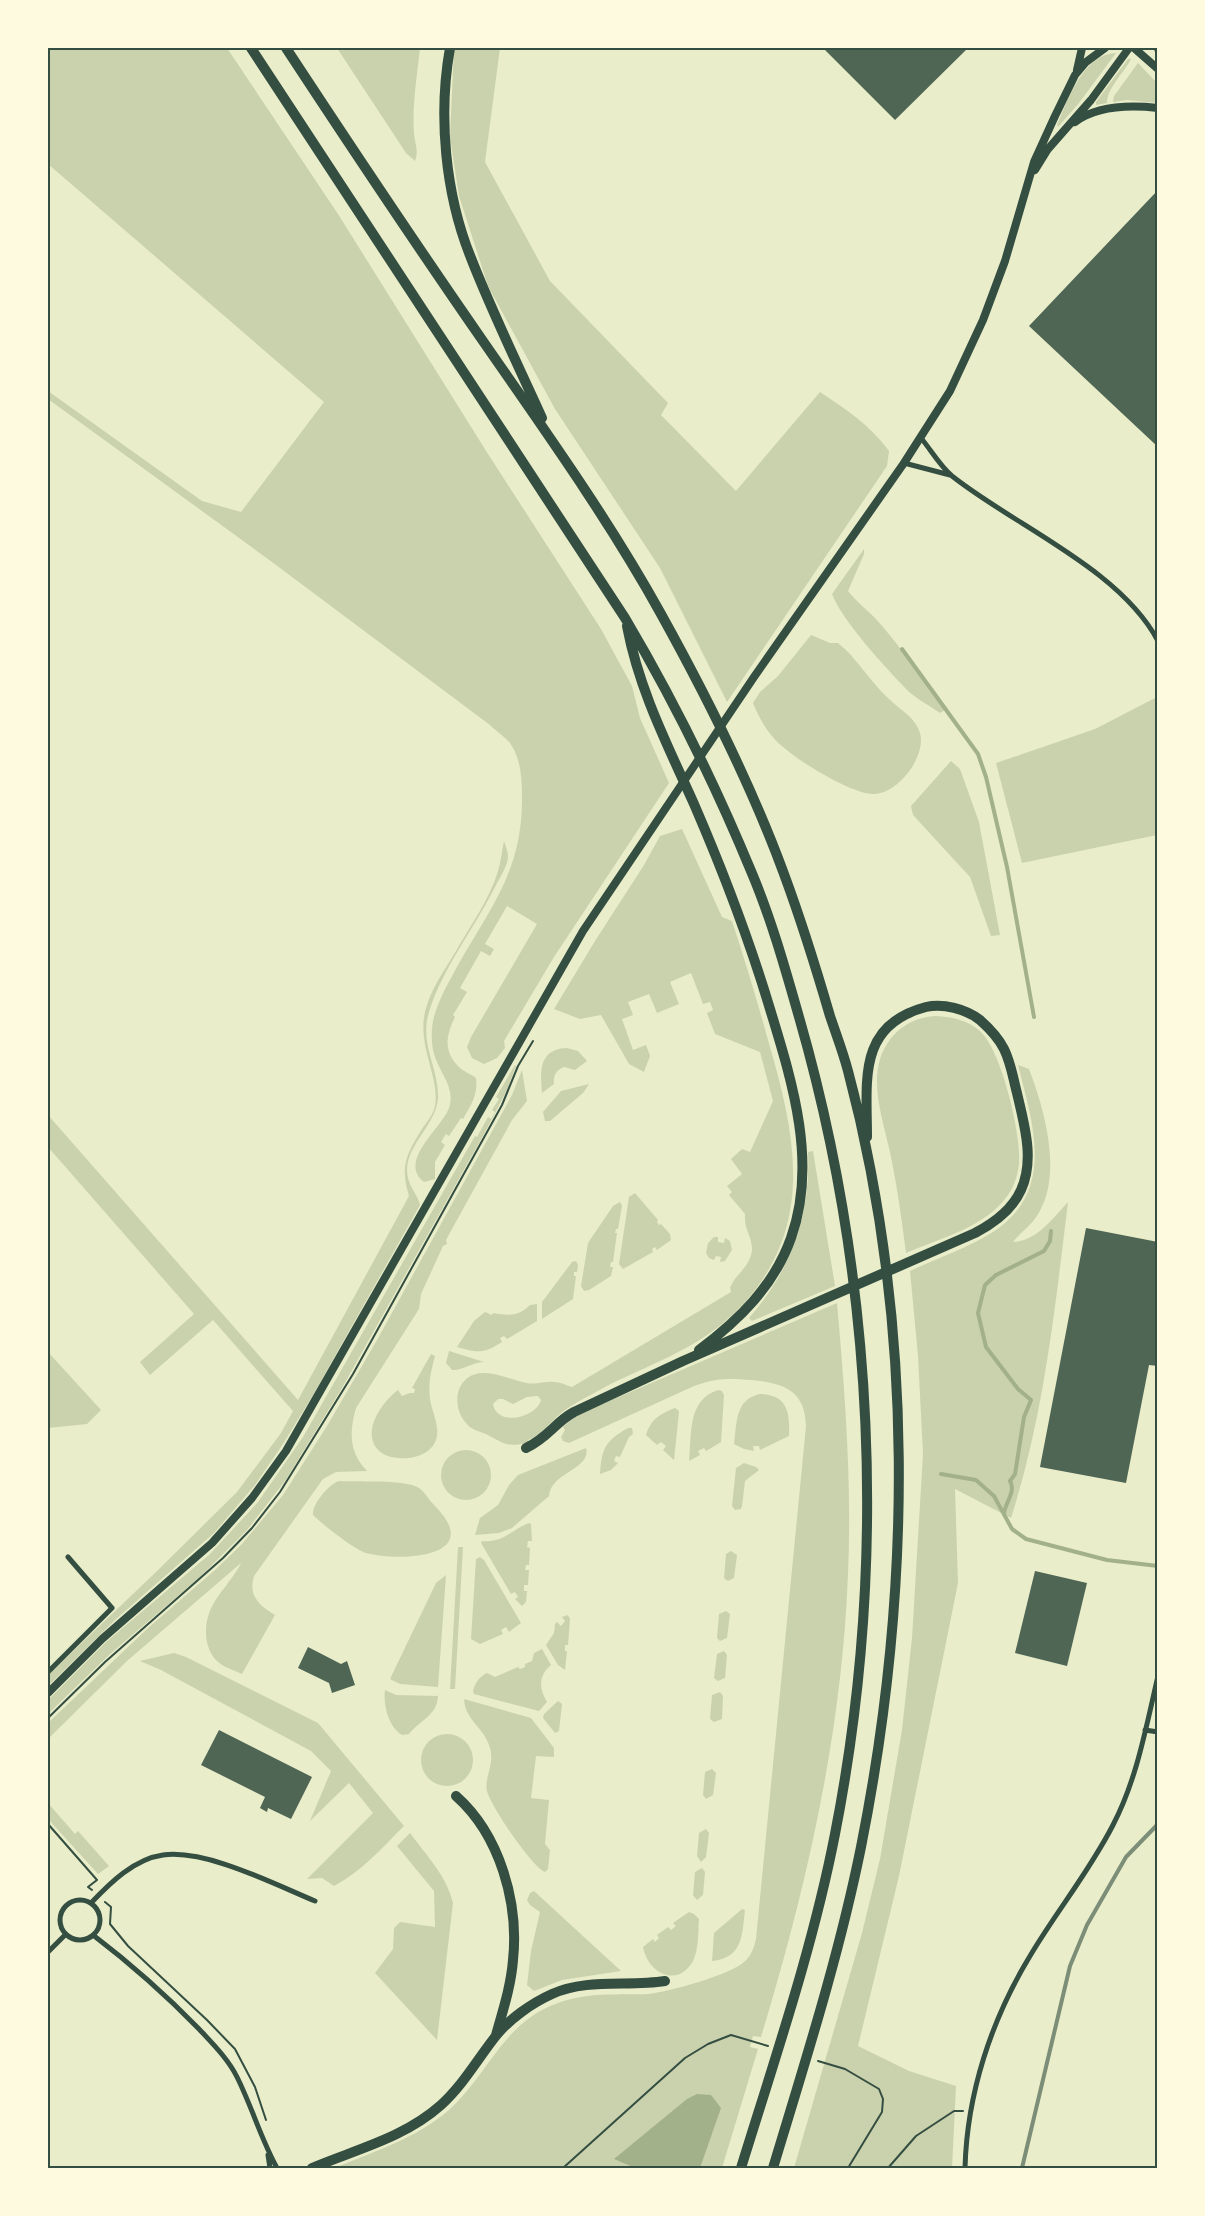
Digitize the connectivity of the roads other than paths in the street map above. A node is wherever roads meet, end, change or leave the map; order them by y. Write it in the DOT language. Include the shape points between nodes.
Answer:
graph roads {
  1 [pos="251,48"];
  2 [pos="286,48"];
  3 [pos="450,48"];
  4 [pos="1082,48"];
  5 [pos="1105,48"];
  6 [pos="1129,48"];
  7 [pos="1134,48"];
  8 [pos="1158,68"];
  9 [pos="1075,75"];
  10 [pos="1158,108"];
  11 [pos="1068,127"];
  12 [pos="1029,183"];
  13 [pos="921,438"];
  14 [pos="553,442"];
  15 [pos="904,463"];
  16 [pos="951,475"];
  17 [pos="625,618"];
  18 [pos="1158,641"];
  19 [pos="868,1158"];
  20 [pos="683,1361"];
  21 [pos="526,1448"];
  22 [pos="68,1557"];
  23 [pos="48,1672"];
  24 [pos="1158,1676"];
  25 [pos="48,1693"];
  26 [pos="1145,1730"];
  27 [pos="1158,1732"];
  28 [pos="456,1796"];
  29 [pos="315,1901"];
  30 [pos="92,1904"];
  31 [pos="66,1934"];
  32 [pos="93,1935"];
  33 [pos="48,1952"];
  34 [pos="665,1981"];
  35 [pos="496,2036"];
  36 [pos="266,2150"];
  37 [pos="270,2168"];
  38 [pos="277,2168"];
  39 [pos="312,2168"];
  40 [pos="741,2168"];
  41 [pos="773,2168"];
  42 [pos="965,2168"];
  1 -- 17 [label="highway"];
  2 -- 14 [label="highway" via="369,175"];
  3 -- 14 [label="highway" via="445,95 446,136 458,217 470,257"];
  4 -- 9 [label="main road"];
  5 -- 9 [label="main road"];
  6 -- 11 [label="main road"];
  7 -- 8 [label="main road"];
  9 -- 12 [label="main road" via="1034,162"];
  10 -- 11 [label="main road" via="1111,108 1080,118"];
  11 -- 12 [label="main road" via="1048,149"];
  12 -- 13 [label="main road" via="983,320 950,391"];
  13 -- 15 [label="main road"];
  13 -- 16 [label="street"];
  14 -- 19 [label="highway" via="660,612 751,793 783,870 810,948 848,1069"];
  15 -- 16 [label="street"];
  15 -- 25 [label="main road" via="656,820 560,969 330,1376 275,1467 212,1543 102,1639"];
  16 -- 18 [label="street" via="1115,588 1144,619"];
  17 -- 20 [label="highway" via="634,660 656,722 724,876 756,963 786,1064 801,1139 800,1198 792,1236 783,1257 748,1309"];
  17 -- 40 [label="highway" via="692,739 752,873 773,932 809,1052 826,1124 853,1276 860,1341 868,1502 861,1636 849,1745 835,1834 818,1906"];
  19 -- 20 [label="highway" via="867,1073 874,1044 881,1033 904,1015 932,1006 950,1007 980,1020 1003,1048 1010,1064 1025,1128 1026,1176 1014,1203 990,1225"];
  19 -- 41 [label="highway" via="889,1292 896,1378 900,1492 892,1636 873,1784 848,1908"];
  20 -- 21 [label="highway" via="574,1412 558,1422 540,1441"];
  22 -- 23 [label="street" via="112,1608"];
  24 -- 26 [label="street"];
  26 -- 27 [label="street"];
  26 -- 42 [label="street" via="1130,1788 1114,1824 1030,1956 1004,2006 970,2111"];
  28 -- 35 [label="highway" via="478,1821 498,1858 513,1916 512,1974"];
  29 -- 30 [label="street" via="224,1864 181,1855 162,1855 124,1872"];
  30 -- 31 [label="street" via="76,1900 66,1906 60,1917"];
  30 -- 32 [label="street" via="100,1919"];
  31 -- 32 [label="street" via="82,1940"];
  31 -- 33 [label="street"];
  32 -- 36 [label="street" via="168,1998 220,2051 237,2076"];
  34 -- 35 [label="highway" via="592,1984 553,1993 520,2013"];
  35 -- 39 [label="highway" via="469,2075 430,2114 388,2139"];
  36 -- 37 [label="street"];
  36 -- 38 [label="street"];
}
